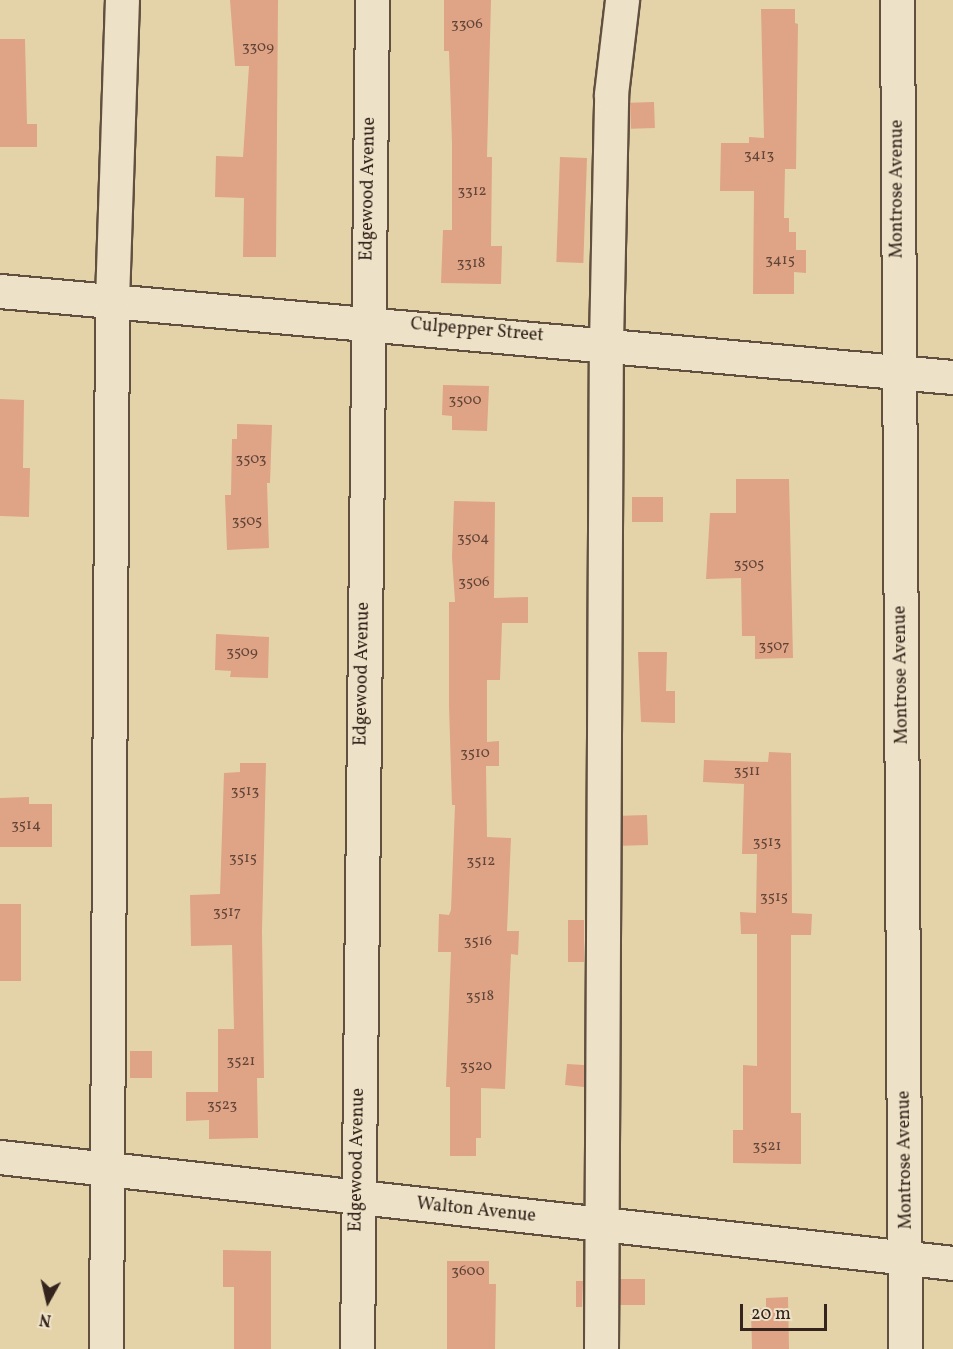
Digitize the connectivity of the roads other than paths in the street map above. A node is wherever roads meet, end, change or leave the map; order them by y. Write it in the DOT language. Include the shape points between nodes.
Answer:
graph roads {
  1 [pos="122,0"];
  2 [pos="372,0"];
  3 [pos="622,0"];
  4 [pos="897,0"];
  5 [pos="0,291"];
  6 [pos="112,300"];
  7 [pos="366,321"];
  8 [pos="606,343"];
  9 [pos="899,371"];
  10 [pos="953,377"];
  11 [pos="0,1157"];
  12 [pos="107,1169"];
  13 [pos="357,1198"];
  14 [pos="603,1225"];
  15 [pos="907,1258"];
  16 [pos="953,1263"];
  17 [pos="106,1349"];
  18 [pos="357,1349"];
  19 [pos="601,1349"];
  20 [pos="905,1349"];
  1 -- 6 [label="street"];
  2 -- 7 [label="street, Edgewood Avenue"];
  3 -- 8 [label="street" via="611,94"];
  4 -- 9 [label="street, Montrose Avenue"];
  5 -- 6 [label="street, Culpepper Street"];
  6 -- 7 [label="street, Culpepper Street"];
  6 -- 12 [label="street"];
  7 -- 8 [label="street, Culpepper Street"];
  7 -- 13 [label="street, Edgewood Avenue"];
  8 -- 9 [label="street, Culpepper Street"];
  8 -- 14 [label="street"];
  9 -- 10 [label="street, Culpepper Street"];
  9 -- 15 [label="street, Montrose Avenue"];
  11 -- 12 [label="street, Walton Avenue"];
  12 -- 13 [label="street, Walton Avenue"];
  12 -- 17 [label="street"];
  13 -- 14 [label="street, Walton Avenue"];
  13 -- 18 [label="street, Edgewood Avenue"];
  14 -- 15 [label="street, Walton Avenue"];
  14 -- 19 [label="street"];
  15 -- 16 [label="street, Walton Avenue"];
  15 -- 20 [label="street, Montrose Avenue"];
}
